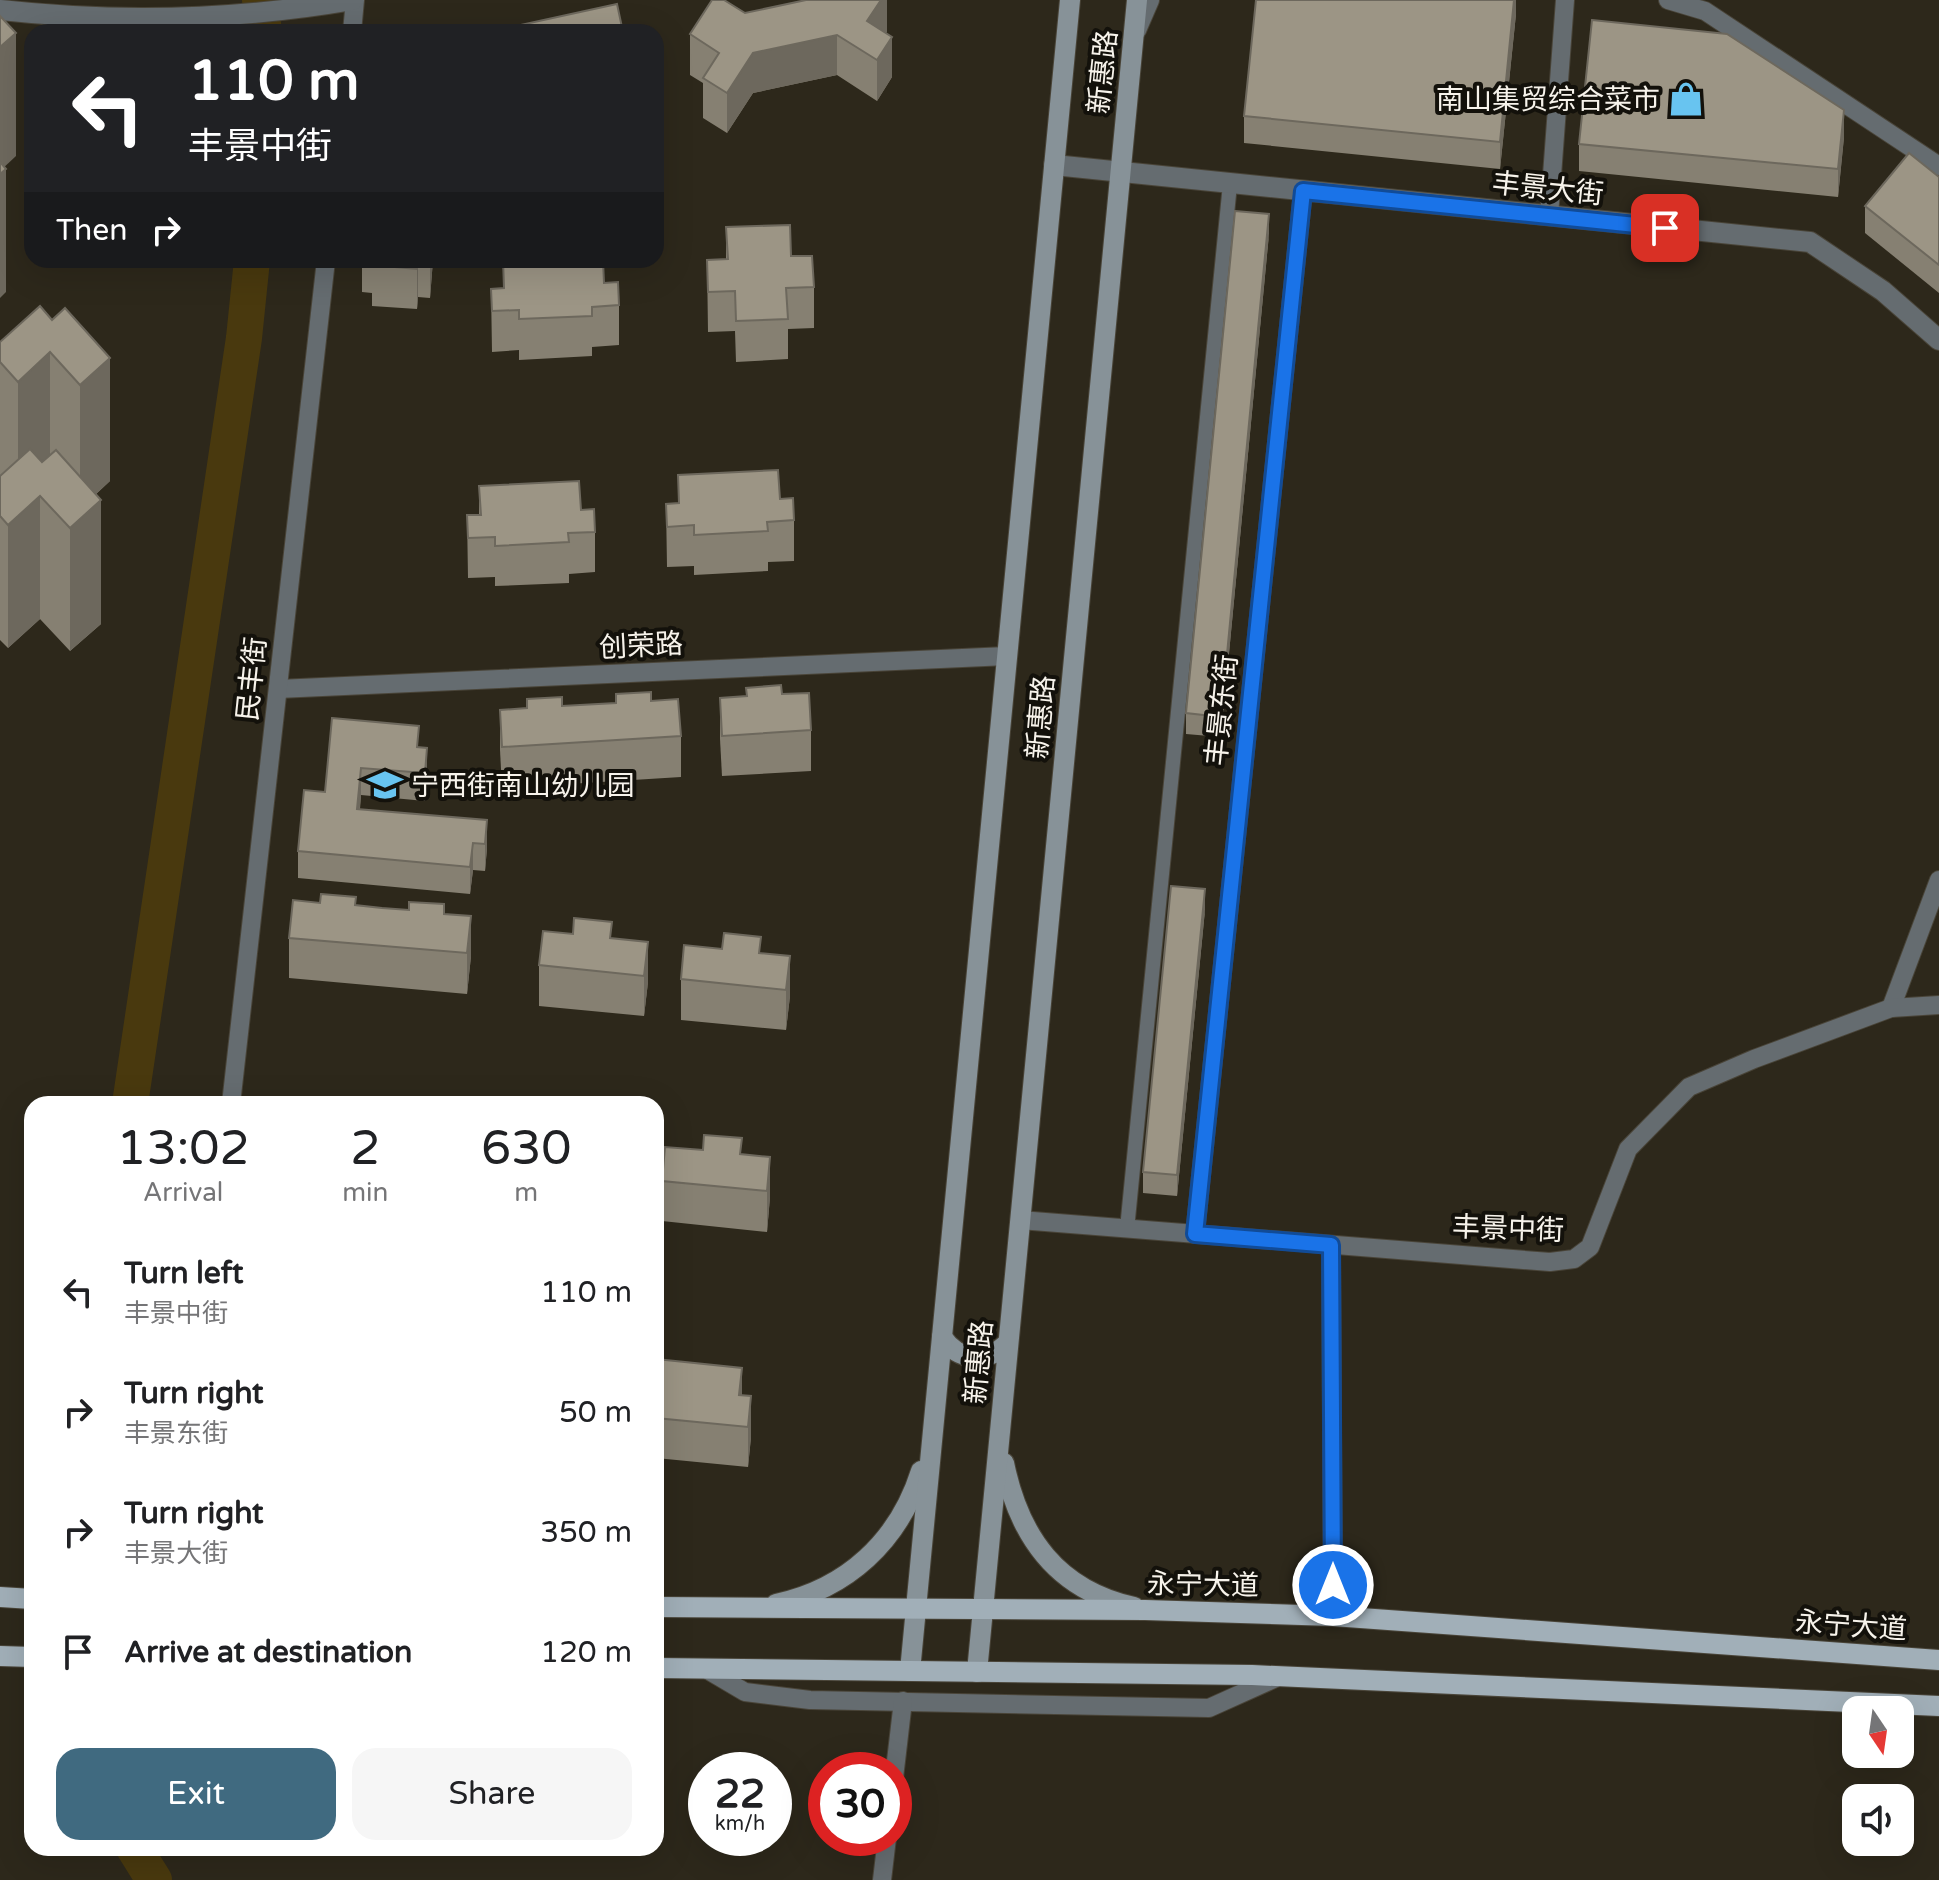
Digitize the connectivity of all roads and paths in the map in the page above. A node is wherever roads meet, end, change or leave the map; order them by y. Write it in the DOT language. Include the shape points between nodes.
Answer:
graph roads {
  1 [pos="354,0"];
  2 [pos="1060,0"];
  3 [pos="1070,0"];
  4 [pos="1137,0"];
  5 [pos="1149,0"];
  6 [pos="1565,0"];
  7 [pos="1668,0"];
  8 [pos="0,10"];
  9 [pos="352,24"];
  10 [pos="1067,28"];
  11 [pos="1133,37"];
  12 [pos="1054,165"];
  13 [pos="1939,166"];
  14 [pos="1120,173"];
  15 [pos="1230,184"];
  16 [pos="1303,191"];
  17 [pos="1549,216"];
  18 [pos="325,268"];
  19 [pos="1939,340"];
  20 [pos="1007,656"];
  21 [pos="278,689"];
  22 [pos="1939,880"];
  23 [pos="1939,1005"];
  24 [pos="1891,1008"];
  25 [pos="232,1096"];
  26 [pos="1020,1220"];
  27 [pos="1127,1229"];
  28 [pos="1195,1234"];
  29 [pos="1331,1245"];
  30 [pos="942,1337"];
  31 [pos="1008,1343"];
  32 [pos="933,1433"];
  33 [pos="999,1439"];
  34 [pos="0,1597"];
  35 [pos="24,1598"];
  36 [pos="664,1607"];
  37 [pos="762,1607"];
  38 [pos="916,1610"];
  39 [pos="1145,1610"];
  40 [pos="983,1611"];
  41 [pos="1333,1616"];
  42 [pos="0,1656"];
  43 [pos="24,1657"];
  44 [pos="1939,1660"];
  45 [pos="664,1668"];
  46 [pos="706,1669"];
  47 [pos="910,1671"];
  48 [pos="977,1672"];
  49 [pos="1278,1677"];
  50 [pos="903,1701"];
  51 [pos="1939,1706"];
  52 [pos="897,1752"];
  53 [pos="885,1856"];
  54 [pos="882,1880"];
  1 -- 8 [label="street" via="216,16 126,18"];
  1 -- 9 [label="street"];
  2 -- 10 [label="street"];
  3 -- 10 [label="main road, 新惠路"];
  4 -- 11 [label="main road, 新惠路"];
  5 -- 11 [label="street"];
  6 -- 17 [label="street"];
  7 -- 13 [label="street" via="1705,11"];
  10 -- 12 [label="main road, 新惠路"];
  11 -- 14 [label="main road, 新惠路"];
  12 -- 14 [label="street, 丰景大街"];
  12 -- 20 [label="main road, 新惠路"];
  14 -- 15 [label="street, 丰景大街"];
  14 -- 26 [label="main road, 新惠路"];
  15 -- 16 [label="street, 丰景大街"];
  15 -- 27 [label="street"];
  16 -- 17 [label="street, 丰景大街"];
  16 -- 28 [label="street, 丰景东街"];
  17 -- 19 [label="street, 丰景大街" via="1810,242 1883,291"];
  18 -- 21 [label="street, 民丰街"];
  20 -- 21 [label="street, 创荣路"];
  20 -- 30 [label="main road, 新惠路"];
  21 -- 25 [label="street, 民丰街"];
  22 -- 24 [label="street"];
  23 -- 24 [label="street, 丰景中街"];
  24 -- 29 [label="street, 丰景中街" via="1689,1087 1628,1149 1590,1247 1574,1259 1550,1262"];
  26 -- 27 [label="street, 丰景中街"];
  26 -- 31 [label="main road, 新惠路"];
  27 -- 28 [label="street, 丰景中街"];
  28 -- 29 [label="street, 丰景中街"];
  29 -- 41 [label="street"];
  30 -- 31 [label="main road" via="955,1351 972,1357 992,1355"];
  30 -- 32 [label="main road, 新惠路"];
  31 -- 33 [label="main road, 新惠路"];
  32 -- 37 [label="main road" via="913,1495 894,1530 868,1559 837,1583 801,1599"];
  32 -- 38 [label="main road"];
  33 -- 39 [label="main road" via="1009,1490 1037,1547 1085,1589"];
  33 -- 40 [label="main road, 新惠路"];
  34 -- 35 [label="main road"];
  36 -- 37 [label="main road, 永宁大道"];
  37 -- 38 [label="main road, 永宁大道"];
  38 -- 40 [label="main road, 永宁大道"];
  38 -- 47 [label="main road"];
  39 -- 40 [label="main road, 永宁大道"];
  39 -- 41 [label="main road, 永宁大道"];
  40 -- 48 [label="main road, 新惠路"];
  41 -- 44 [label="main road, 永宁大道"];
  42 -- 43 [label="main road"];
  45 -- 46 [label="main road"];
  46 -- 47 [label="main road"];
  46 -- 50 [label="street" via="745,1692 810,1700"];
  47 -- 48 [label="main road"];
  48 -- 49 [label="main road"];
  49 -- 50 [label="street" via="1209,1708"];
  49 -- 51 [label="main road"];
  50 -- 52 [label="street"];
  53 -- 54 [label="street"];
}
